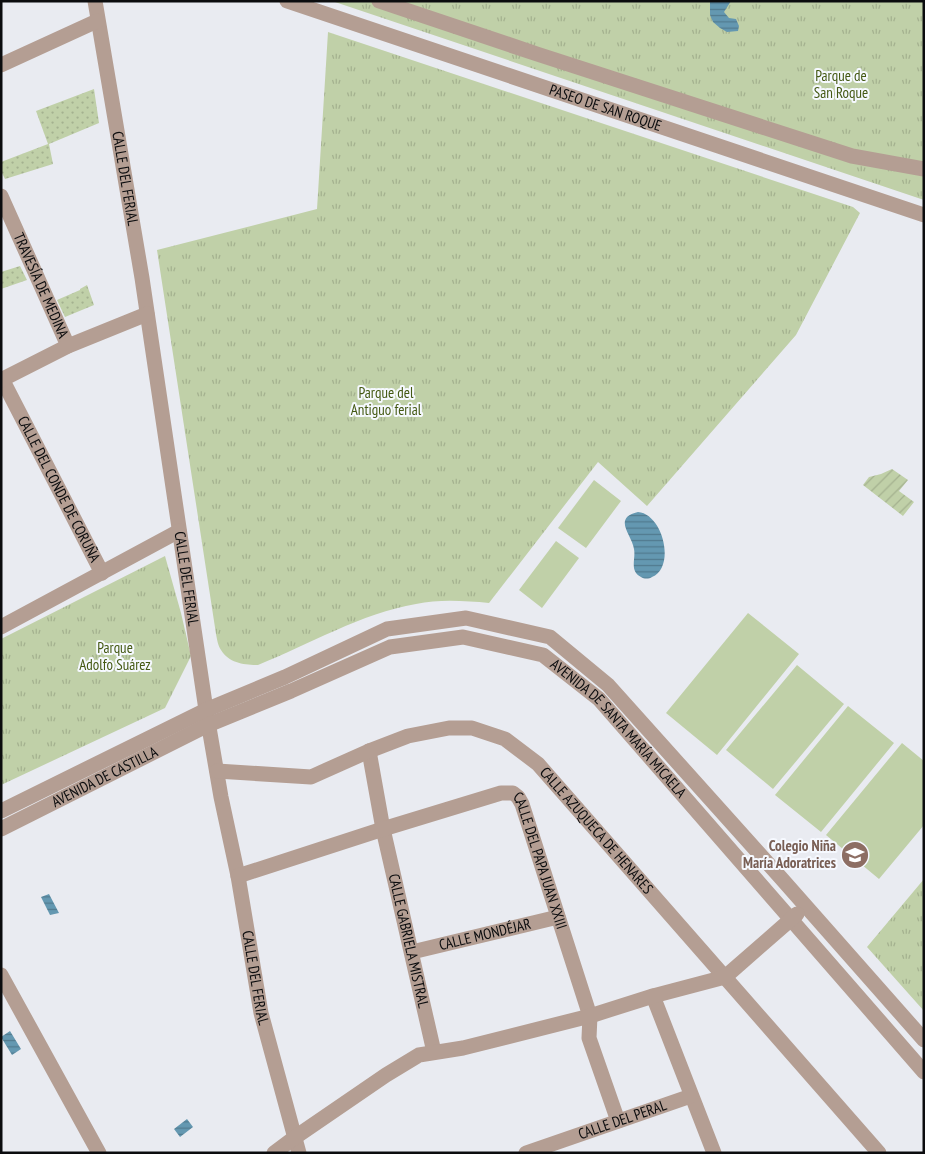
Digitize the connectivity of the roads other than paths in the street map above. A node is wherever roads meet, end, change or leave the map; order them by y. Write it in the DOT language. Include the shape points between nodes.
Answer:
graph roads {
  1 [pos="95,1"];
  2 [pos="287,1"];
  3 [pos="379,1"];
  4 [pos="98,21"];
  5 [pos="1,65"];
  6 [pos="924,168"];
  7 [pos="1,196"];
  8 [pos="924,215"];
  9 [pos="147,314"];
  10 [pos="68,346"];
  11 [pos="2,380"];
  12 [pos="179,531"];
  13 [pos="102,573"];
  14 [pos="1,627"];
  15 [pos="207,718"];
  16 [pos="369,751"];
  17 [pos="217,771"];
  18 [pos="1,811"];
  19 [pos="1,829"];
  20 [pos="384,829"];
  21 [pos="238,876"];
  22 [pos="806,906"];
  23 [pos="558,917"];
  24 [pos="790,920"];
  25 [pos="412,952"];
  26 [pos="1,976"];
  27 [pos="725,977"];
  28 [pos="653,996"];
  29 [pos="590,1016"];
  30 [pos="924,1040"];
  31 [pos="434,1052"];
  32 [pos="924,1072"];
  33 [pos="691,1096"];
  34 [pos="618,1121"];
  35 [pos="294,1138"];
  36 [pos="99,1153"];
  37 [pos="274,1153"];
  38 [pos="299,1153"];
  39 [pos="526,1153"];
  40 [pos="714,1153"];
  41 [pos="880,1153"];
  1 -- 4 [label="street, CALLE DEL FERIAL"];
  2 -- 8 [label="street, PASEO DE SAN ROQUE"];
  3 -- 6 [label="street" via="852,156"];
  4 -- 5 [label="street"];
  4 -- 9 [label="street, CALLE DEL FERIAL"];
  7 -- 10 [label="street, TRAVESÍA DE MEDINA"];
  9 -- 10 [label="street"];
  9 -- 12 [label="street, CALLE DEL FERIAL"];
  10 -- 11 [label="street"];
  11 -- 13 [label="street, CALLE DEL CONDE DE CORUÑA"];
  12 -- 13 [label="street"];
  12 -- 15 [label="street, CALLE DEL FERIAL"];
  13 -- 14 [label="street"];
  15 -- 17 [label="street, CALLE DEL FERIAL"];
  15 -- 18 [label="street, AVENIDA DE CASTILLA"];
  15 -- 19 [label="street, AVENIDA DE CASTILLA"];
  15 -- 22 [label="street, AVENIDA DE SANTA MARÍA MICAELA" via="387,629 466,618 550,637 608,685"];
  15 -- 24 [label="street, AVENIDA DE SANTA MARÍA MICAELA" via="291,691 390,647 463,637 543,655 599,699"];
  16 -- 17 [label="street, CALLE AZUQUECA DE HENARES" via="311,777"];
  16 -- 20 [label="street, CALLE GABRIELA MISTRAL"];
  16 -- 27 [label="street, CALLE AZUQUECA DE HENARES" via="408,736 449,728 472,728 505,739 538,764"];
  17 -- 21 [label="street, CALLE DEL FERIAL"];
  20 -- 21 [label="street, CALLE DEL PAPA JUAN XXIII"];
  20 -- 23 [label="street, CALLE DEL PAPA JUAN XXIII" via="513,793 522,804"];
  20 -- 25 [label="street, CALLE GABRIELA MISTRAL"];
  21 -- 35 [label="street, CALLE DEL FERIAL" via="260,1013"];
  22 -- 24 [label="street"];
  22 -- 30 [label="street, AVENIDA DE SANTA MARÍA MICAELA"];
  23 -- 25 [label="street, CALLE MONDÉJAR"];
  23 -- 29 [label="street, CALLE DEL PAPA JUAN XXIII"];
  24 -- 27 [label="street"];
  24 -- 32 [label="street, AVENIDA DE SANTA MARÍA MICAELA"];
  25 -- 31 [label="street, CALLE GABRIELA MISTRAL"];
  26 -- 36 [label="street"];
  27 -- 28 [label="street"];
  27 -- 41 [label="street, CALLE AZUQUECA DE HENARES"];
  28 -- 29 [label="street"];
  28 -- 33 [label="street"];
  29 -- 31 [label="street" via="463,1048"];
  29 -- 34 [label="street, CALLE DEL PAPA JUAN XXIII" via="589,1038"];
  31 -- 35 [label="street" via="419,1055 386,1075"];
  33 -- 34 [label="street, CALLE DEL PERAL"];
  33 -- 40 [label="street"];
  34 -- 39 [label="street, CALLE DEL PERAL"];
  35 -- 37 [label="street"];
  35 -- 38 [label="street, CALLE DEL FERIAL"];
}
